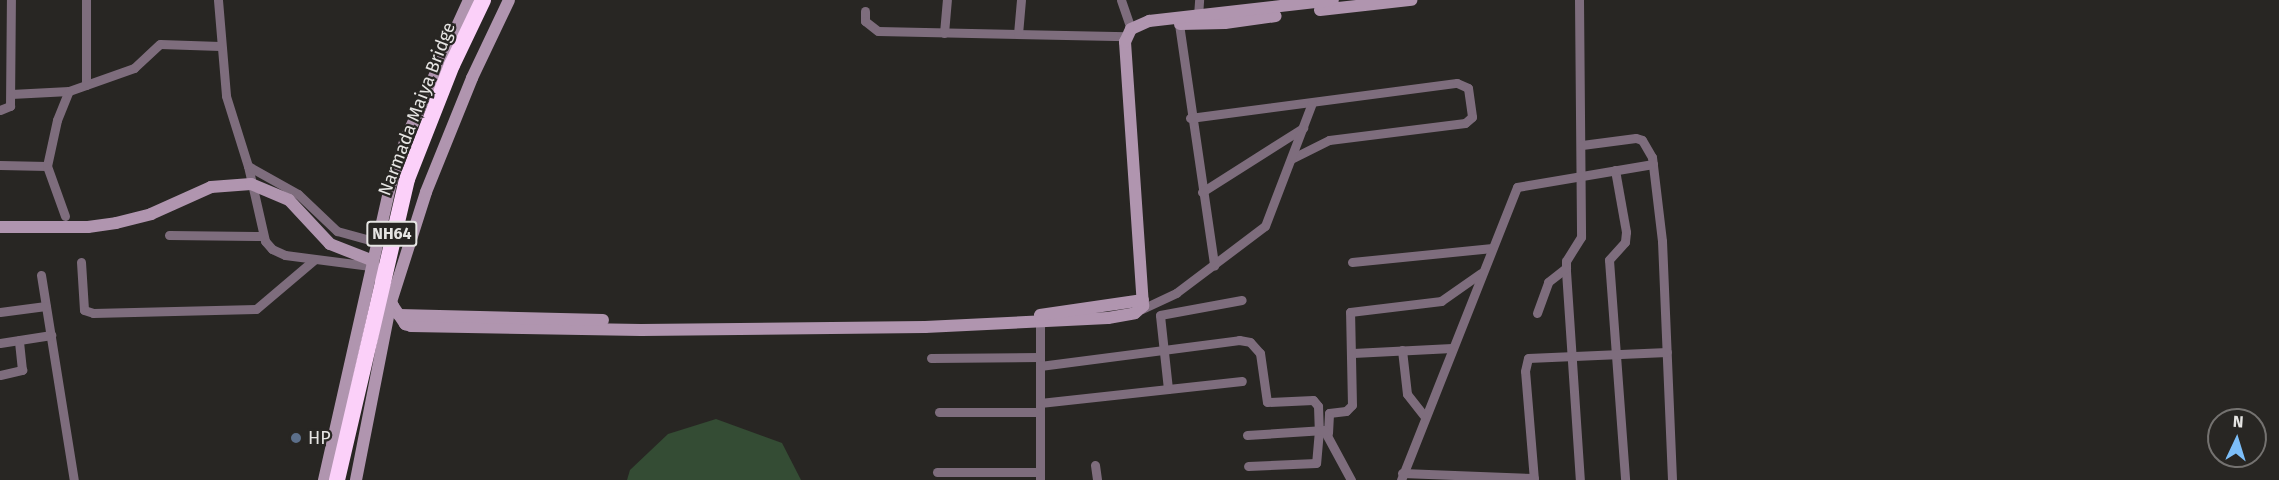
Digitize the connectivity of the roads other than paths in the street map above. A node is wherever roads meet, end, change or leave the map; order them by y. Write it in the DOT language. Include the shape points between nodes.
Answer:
graph roads {
  1 [pos="10,0"];
  2 [pos="86,0"];
  3 [pos="218,0"];
  4 [pos="469,0"];
  5 [pos="483,0"];
  6 [pos="492,0"];
  7 [pos="509,0"];
  8 [pos="947,0"];
  9 [pos="1021,0"];
  10 [pos="1121,0"];
  11 [pos="1200,0"];
  12 [pos="1333,0"];
  13 [pos="1411,0"];
  14 [pos="1579,0"];
  15 [pos="1317,1"];
  16 [pos="1348,3"];
  17 [pos="1254,10"];
  18 [pos="865,11"];
  19 [pos="1198,16"];
  20 [pos="1149,21"];
  21 [pos="1179,24"];
  22 [pos="1129,32"];
  23 [pos="944,33"];
  24 [pos="1018,34"];
  25 [pos="220,46"];
  26 [pos="86,85"];
  27 [pos="69,91"];
  28 [pos="11,94"];
  29 [pos="1312,103"];
  30 [pos="0,110"];
  31 [pos="1190,118"];
  32 [pos="1303,128"];
  33 [pos="1581,145"];
  34 [pos="1291,159"];
  35 [pos="1653,164"];
  36 [pos="0,165"];
  37 [pos="47,166"];
  38 [pos="248,166"];
  39 [pos="1616,170"];
  40 [pos="1581,175"];
  41 [pos="1202,192"];
  42 [pos="65,216"];
  43 [pos="0,228"];
  44 [pos="169,235"];
  45 [pos="263,236"];
  46 [pos="377,242"];
  47 [pos="1492,248"];
  48 [pos="315,259"];
  49 [pos="81,262"];
  50 [pos="1352,262"];
  51 [pos="371,263"];
  52 [pos="1214,265"];
  53 [pos="1566,268"];
  54 [pos="1483,271"];
  55 [pos="41,275"];
  56 [pos="1242,300"];
  57 [pos="391,302"];
  58 [pos="1143,305"];
  59 [pos="46,306"];
  60 [pos="0,312"];
  61 [pos="1537,313"];
  62 [pos="399,315"];
  63 [pos="1040,323"];
  64 [pos="51,335"];
  65 [pos="19,340"];
  66 [pos="0,343"];
  67 [pos="1452,348"];
  68 [pos="1163,350"];
  69 [pos="1402,350"];
  70 [pos="1353,352"];
  71 [pos="1667,352"];
  72 [pos="1618,353"];
  73 [pos="1572,354"];
  74 [pos="931,358"];
  75 [pos="1040,361"];
  76 [pos="0,375"];
  77 [pos="1242,381"];
  78 [pos="1168,389"];
  79 [pos="1040,407"];
  80 [pos="939,412"];
  81 [pos="1425,417"];
  82 [pos="1323,431"];
  83 [pos="1247,435"];
  84 [pos="1095,465"];
  85 [pos="1248,466"];
  86 [pos="937,472"];
  87 [pos="1040,476"];
  88 [pos="1402,477"];
  89 [pos="1534,479"];
  90 [pos="74,480"];
  91 [pos="324,480"];
  92 [pos="337,480"];
  93 [pos="349,480"];
  94 [pos="356,480"];
  95 [pos="1096,480"];
  96 [pos="1351,480"];
  97 [pos="1580,480"];
  98 [pos="1624,480"];
  99 [pos="1672,480"];
  1 -- 28 [label="street"];
  2 -- 26 [label="street"];
  3 -- 25 [label="street"];
  4 -- 46 [label="main road, NH64" via="407,136"];
  5 -- 92 [label="highway, Narmada Maiya Bridge / NH64" via="407,179"];
  6 -- 93 [label="highway, NH64" via="457,74 410,200"];
  7 -- 57 [label="main road" via="472,78 426,192"];
  8 -- 23 [label="street"];
  9 -- 24 [label="street"];
  10 -- 22 [label="street"];
  11 -- 19 [label="street"];
  12 -- 15 [label="main road"];
  13 -- 16 [label="main road"];
  14 -- 33 [label="street"];
  15 -- 17 [label="main road"];
  16 -- 17 [label="main road"];
  17 -- 19 [label="main road"];
  17 -- 21 [label="main road"];
  18 -- 23 [label="street" via="865,21 878,31"];
  19 -- 20 [label="main road"];
  20 -- 21 [label="main road"];
  20 -- 22 [label="main road"];
  21 -- 31 [label="street"];
  22 -- 24 [label="street"];
  22 -- 58 [label="main road"];
  23 -- 24 [label="street"];
  25 -- 26 [label="street" via="159,44 134,68"];
  25 -- 38 [label="street" via="228,105"];
  26 -- 27 [label="street"];
  27 -- 28 [label="street"];
  27 -- 37 [label="street" via="57,120"];
  28 -- 30 [label="street" via="9,109"];
  29 -- 31 [label="street"];
  29 -- 32 [label="street"];
  29 -- 34 [label="street" via="1457,83 1468,88 1472,117 1465,123 1329,140"];
  31 -- 41 [label="street"];
  32 -- 34 [label="street"];
  32 -- 41 [label="street"];
  33 -- 35 [label="street" via="1636,138 1648,146"];
  33 -- 40 [label="street"];
  34 -- 52 [label="street" via="1265,226"];
  35 -- 39 [label="street"];
  35 -- 71 [label="street" via="1662,242"];
  36 -- 37 [label="street"];
  37 -- 42 [label="street"];
  38 -- 45 [label="street"];
  38 -- 46 [label="street" via="298,194 337,231"];
  39 -- 40 [label="street"];
  39 -- 72 [label="street" via="1626,232 1625,242 1609,260"];
  40 -- 47 [label="street" via="1517,187"];
  40 -- 53 [label="street" via="1581,237"];
  41 -- 52 [label="street"];
  43 -- 51 [label="main road" via="116,223 232,183 251,184 289,200 330,244"];
  44 -- 45 [label="street"];
  45 -- 48 [label="street" via="272,249"];
  46 -- 51 [label="main road, NH64"];
  47 -- 50 [label="street"];
  47 -- 54 [label="street"];
  48 -- 49 [label="street" via="256,309 93,314 84,310"];
  48 -- 51 [label="street"];
  51 -- 57 [label="main road"];
  51 -- 91 [label="main road, NH64"];
  52 -- 58 [label="street" via="1176,292"];
  53 -- 61 [label="street" via="1548,282"];
  53 -- 73 [label="street"];
  54 -- 67 [label="street"];
  54 -- 70 [label="street" via="1441,301 1354,309 1349,318"];
  55 -- 59 [label="street"];
  56 -- 68 [label="street" via="1166,311 1159,320"];
  57 -- 62 [label="main road"];
  57 -- 94 [label="main road"];
  58 -- 62 [label="main road" via="1040,315 925,319 641,321"];
  58 -- 63 [label="main road" via="1108,318"];
  59 -- 60 [label="street"];
  59 -- 64 [label="street"];
  62 -- 63 [label="main road" via="411,326 641,330"];
  63 -- 75 [label="street"];
  64 -- 65 [label="street"];
  64 -- 90 [label="street"];
  65 -- 66 [label="street"];
  65 -- 76 [label="street" via="22,370"];
  67 -- 69 [label="street"];
  67 -- 81 [label="street"];
  68 -- 75 [label="street"];
  68 -- 78 [label="street"];
  68 -- 82 [label="street" via="1250,342 1260,353 1267,402 1313,400"];
  69 -- 70 [label="street"];
  69 -- 81 [label="street" via="1405,388"];
  70 -- 82 [label="street" via="1352,405 1346,411 1329,413"];
  71 -- 72 [label="street"];
  71 -- 99 [label="street"];
  72 -- 73 [label="street"];
  72 -- 98 [label="street"];
  73 -- 89 [label="street" via="1533,356 1526,364"];
  73 -- 97 [label="street"];
  74 -- 75 [label="street"];
  75 -- 79 [label="street"];
  77 -- 78 [label="street"];
  78 -- 79 [label="street"];
  79 -- 80 [label="street"];
  79 -- 87 [label="street"];
  81 -- 88 [label="street"];
  82 -- 83 [label="street"];
  82 -- 85 [label="street" via="1316,463"];
  82 -- 96 [label="street"];
  84 -- 95 [label="street"];
  86 -- 87 [label="street"];
  88 -- 89 [label="street"];
}
